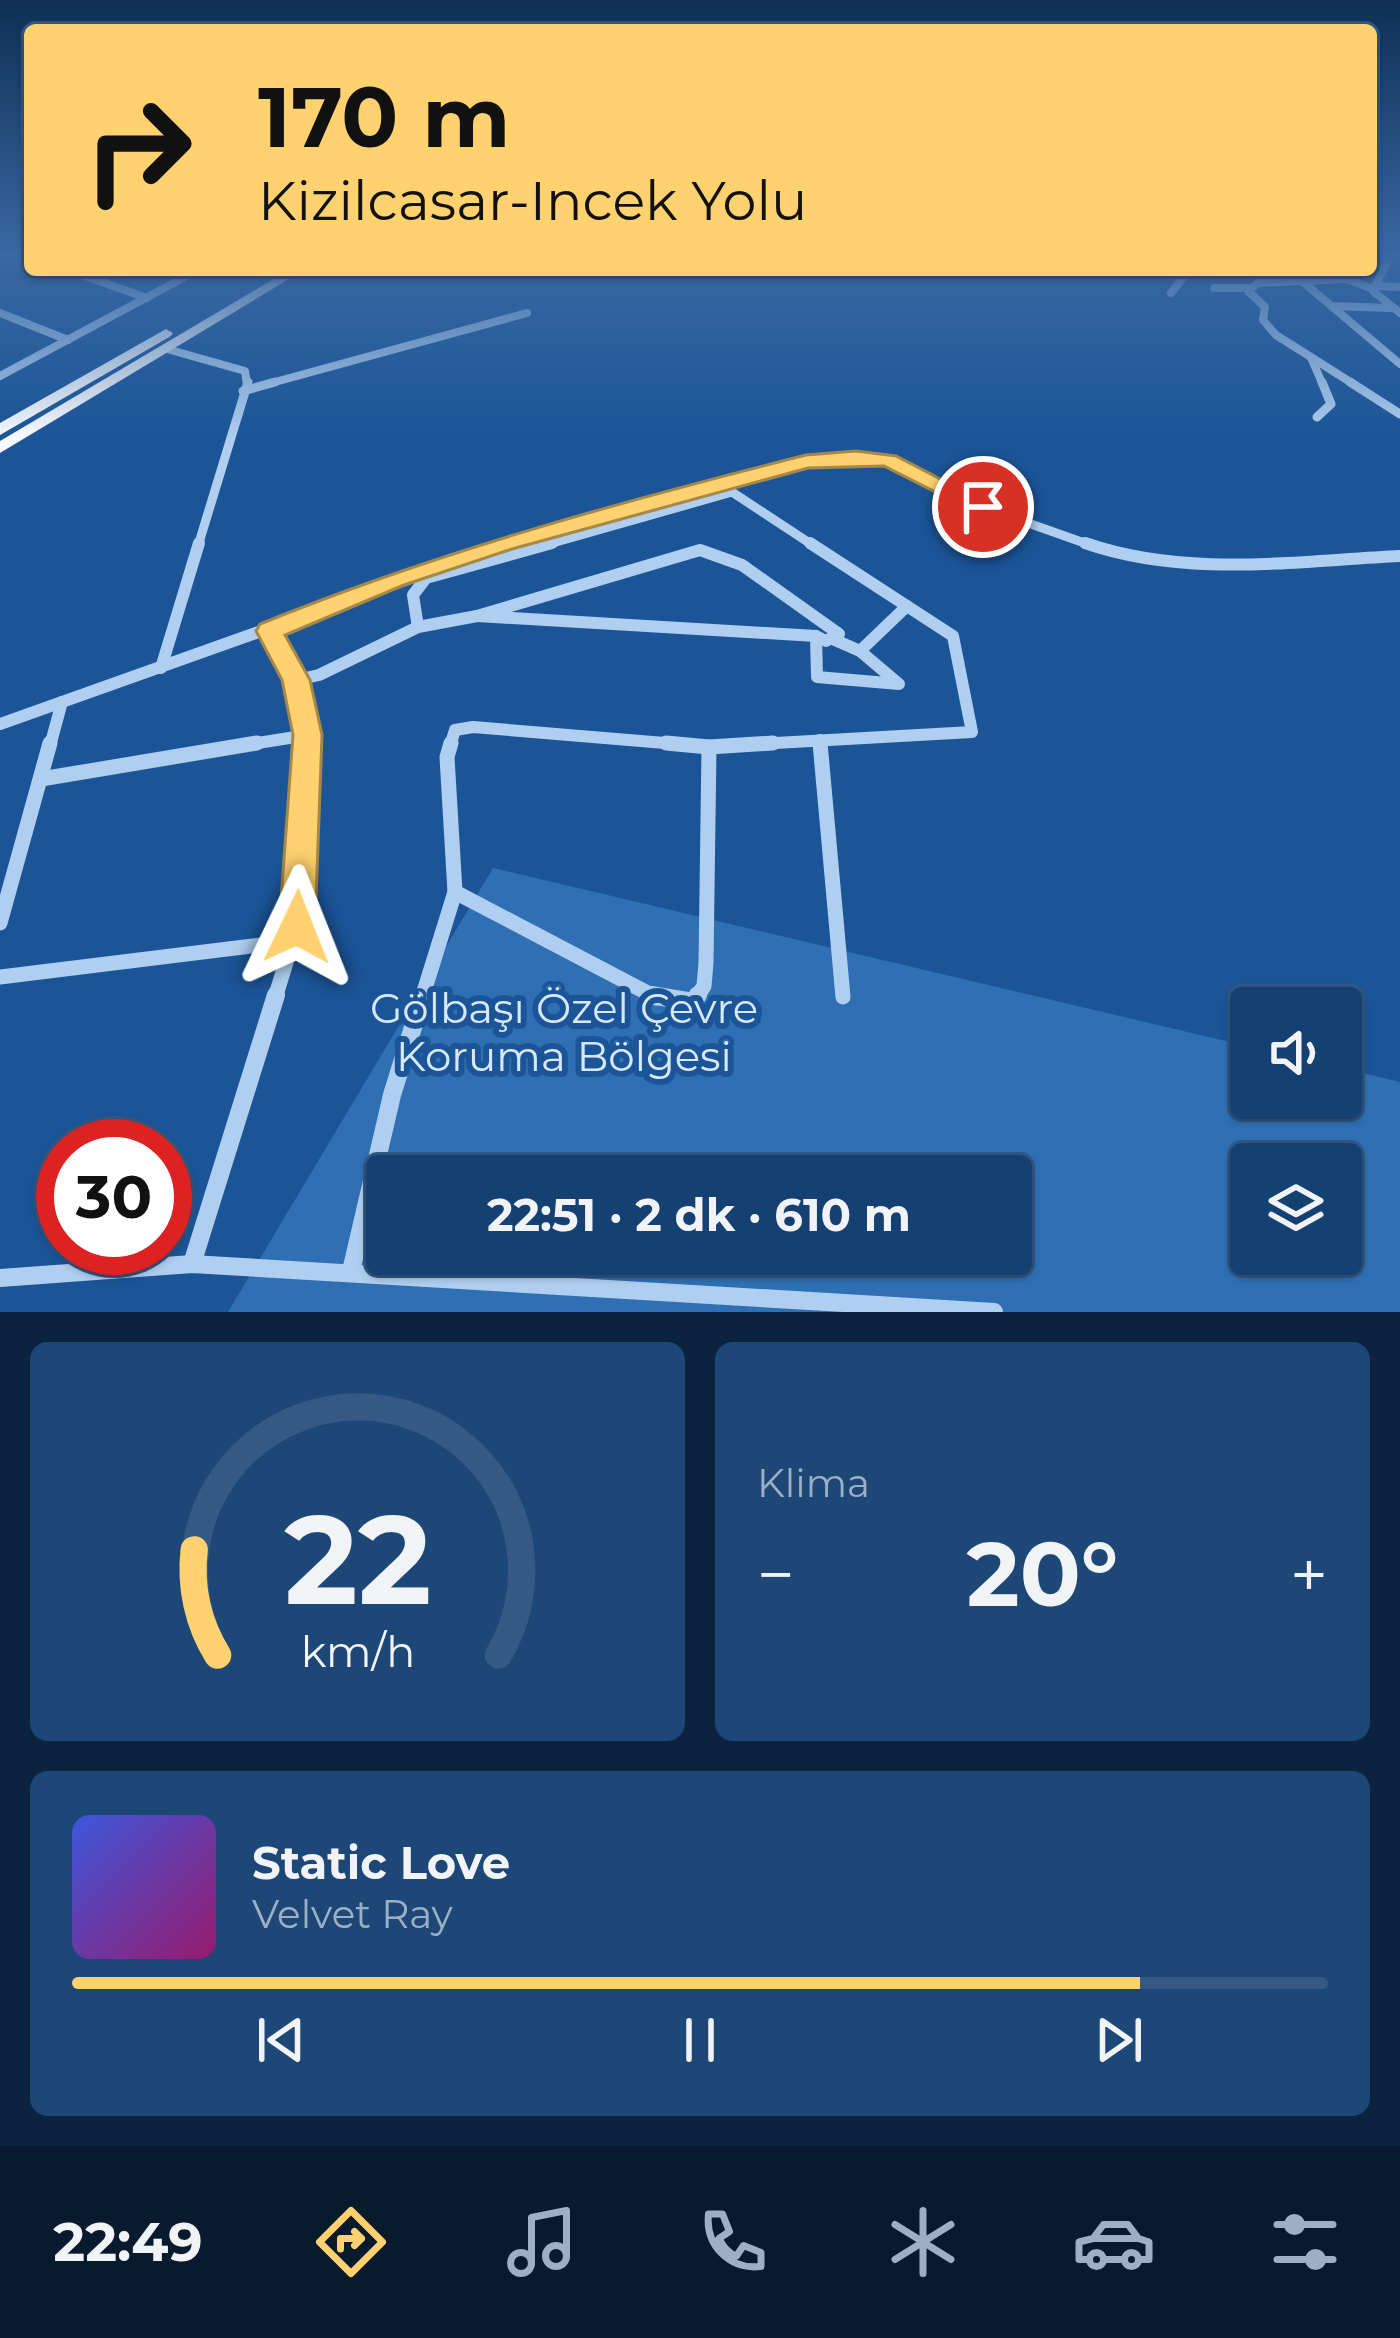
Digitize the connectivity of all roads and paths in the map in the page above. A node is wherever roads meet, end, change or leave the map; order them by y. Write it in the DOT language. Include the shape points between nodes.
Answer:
graph roads {
  1 [pos="11,317"];
  2 [pos="111,317"];
  3 [pos="194,317"];
  4 [pos="220,317"];
  5 [pos="512,317"];
  6 [pos="1265,317"];
  7 [pos="1343,317"];
  8 [pos="68,340"];
  9 [pos="167,349"];
  10 [pos="1312,360"];
  11 [pos="1400,364"];
  12 [pos="0,376"];
  13 [pos="243,391"];
  14 [pos="1400,415"];
  15 [pos="1317,417"];
  16 [pos="0,430"];
  17 [pos="0,448"];
  18 [pos="1400,556"];
  19 [pos="907,606"];
  20 [pos="477,616"];
  21 [pos="418,627"];
  22 [pos="269,631"];
  23 [pos="817,635"];
  24 [pos="835,640"];
  25 [pos="860,651"];
  26 [pos="161,668"];
  27 [pos="296,680"];
  28 [pos="62,702"];
  29 [pos="0,724"];
  30 [pos="308,735"];
  31 [pos="820,740"];
  32 [pos="709,747"];
  33 [pos="41,778"];
  34 [pos="454,892"];
  35 [pos="0,923"];
  36 [pos="292,941"];
  37 [pos="0,977"];
  38 [pos="843,997"];
  39 [pos="192,1264"];
  40 [pos="351,1270"];
  41 [pos="41,1275"];
  42 [pos="0,1278"];
  43 [pos="994,1312"];
  1 -- 8 [label="street"];
  2 -- 8 [label="street"];
  3 -- 16 [label="main road"];
  4 -- 9 [label="main road"];
  5 -- 13 [label="street"];
  6 -- 10 [label="street"];
  7 -- 11 [label="street"];
  8 -- 12 [label="street"];
  9 -- 13 [label="street" via="245,371"];
  9 -- 17 [label="main road"];
  10 -- 14 [label="street"];
  10 -- 15 [label="street" via="1331,404"];
  13 -- 26 [label="street"];
  18 -- 22 [label="street" via="1180,566 1132,559 983,507 889,460 834,458 546,531 395,579"];
  19 -- 21 [label="street" via="732,492 426,578 413,595"];
  19 -- 25 [label="street"];
  19 -- 31 [label="street" via="953,636 972,732"];
  20 -- 21 [label="street"];
  20 -- 23 [label="street"];
  20 -- 24 [label="street" via="708,550 792,600 839,634"];
  21 -- 27 [label="street"];
  22 -- 26 [label="street"];
  22 -- 27 [label="street"];
  23 -- 24 [label="street"];
  23 -- 25 [label="street" via="817,677 899,684"];
  24 -- 25 [label="street"];
  26 -- 28 [label="street"];
  27 -- 30 [label="street"];
  28 -- 29 [label="street"];
  28 -- 33 [label="street"];
  30 -- 33 [label="street"];
  30 -- 36 [label="street"];
  31 -- 32 [label="street"];
  31 -- 38 [label="street"];
  32 -- 34 [label="street" via="455,730 447,757"];
  32 -- 34 [label="street" via="706,963 693,1002 659,999"];
  33 -- 35 [label="street"];
  34 -- 40 [label="street" via="392,1094"];
  36 -- 37 [label="street"];
  36 -- 39 [label="street"];
  39 -- 40 [label="street"];
  40 -- 43 [label="street" via="502,1286"];
  41 -- 42 [label="street"];
}
